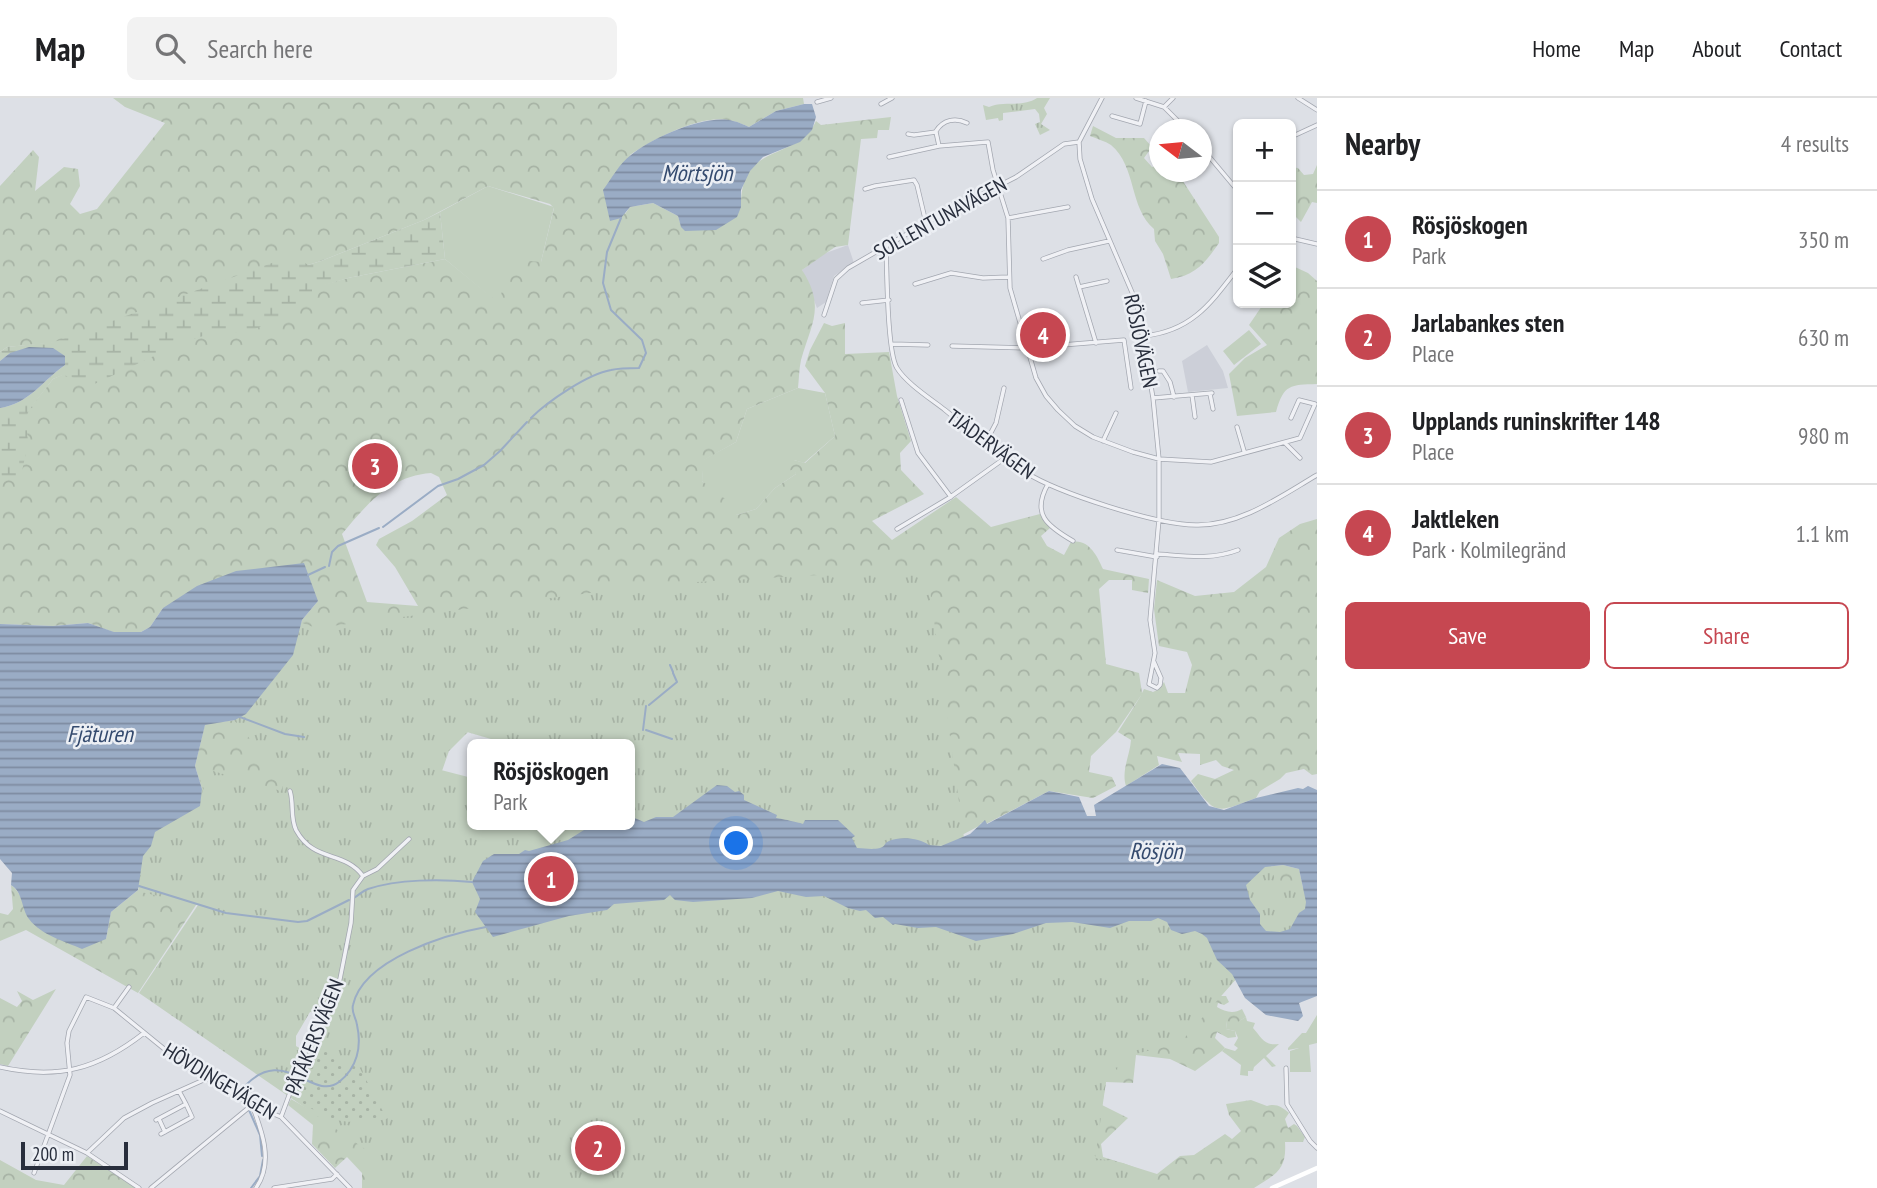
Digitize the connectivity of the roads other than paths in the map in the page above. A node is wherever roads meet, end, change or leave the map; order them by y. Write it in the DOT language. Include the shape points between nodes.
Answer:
graph roads {
  1 [pos="831,98"];
  2 [pos="892,98"];
  3 [pos="1102,98"];
  4 [pos="1136,98"];
  5 [pos="1173,98"];
  6 [pos="1298,98"];
  7 [pos="1146,101"];
  8 [pos="817,102"];
  9 [pos="881,104"];
  10 [pos="1164,107"];
  11 [pos="1317,110"];
  12 [pos="1112,116"];
  13 [pos="1175,119"];
  14 [pos="967,123"];
  15 [pos="1317,125"];
  16 [pos="936,132"];
  17 [pos="908,134"];
  18 [pos="1296,135"];
  19 [pos="1079,142"];
  20 [pos="939,146"];
  21 [pos="889,157"];
  22 [pos="1212,160"];
  23 [pos="1233,185"];
  24 [pos="999,186"];
  25 [pos="865,190"];
  26 [pos="1068,207"];
  27 [pos="1008,218"];
  28 [pos="926,223"];
  29 [pos="1296,239"];
  30 [pos="1109,241"];
  31 [pos="1317,244"];
  32 [pos="886,247"];
  33 [pos="1043,259"];
  34 [pos="1233,274"];
  35 [pos="1008,277"];
  36 [pos="1076,277"];
  37 [pos="1107,281"];
  38 [pos="915,284"];
  39 [pos="1079,287"];
  40 [pos="889,300"];
  41 [pos="862,303"];
  42 [pos="824,315"];
  43 [pos="1144,336"];
  44 [pos="1096,343"];
  45 [pos="892,344"];
  46 [pos="928,345"];
  47 [pos="952,346"];
  48 [pos="1029,348"];
  49 [pos="1159,371"];
  50 [pos="1004,388"];
  51 [pos="1131,388"];
  52 [pos="1192,395"];
  53 [pos="1174,397"];
  54 [pos="1153,398"];
  55 [pos="901,400"];
  56 [pos="1213,409"];
  57 [pos="1116,413"];
  58 [pos="1195,417"];
  59 [pos="1291,418"];
  60 [pos="1237,427"];
  61 [pos="1103,441"];
  62 [pos="986,442"];
  63 [pos="1285,443"];
  64 [pos="1244,452"];
  65 [pos="1004,458"];
  66 [pos="1300,458"];
  67 [pos="1159,459"];
  68 [pos="1317,475"];
  69 [pos="1048,484"];
  70 [pos="951,497"];
  71 [pos="1159,519"];
  72 [pos="897,529"];
  73 [pos="1073,541"];
  74 [pos="1117,550"];
  75 [pos="1238,550"];
  76 [pos="1157,555"];
  77 [pos="1154,662"];
  78 [pos="290,791"];
  79 [pos="409,839"];
  80 [pos="363,876"];
  81 [pos="129,987"];
  82 [pos="114,1008"];
  83 [pos="144,1032"];
  84 [pos="0,1068"];
  85 [pos="1286,1068"];
  86 [pos="70,1071"];
  87 [pos="208,1078"];
  88 [pos="180,1091"];
  89 [pos="186,1104"];
  90 [pos="252,1105"];
  91 [pos="0,1111"];
  92 [pos="281,1117"];
  93 [pos="48,1134"];
  94 [pos="1317,1148"];
  95 [pos="88,1153"];
  96 [pos="1317,1168"];
  97 [pos="34,1173"];
  98 [pos="337,1174"];
  99 [pos="139,1188"];
  100 [pos="151,1188"];
  101 [pos="256,1188"];
  102 [pos="274,1188"];
  103 [pos="350,1188"];
  104 [pos="1272,1188"];
  1 -- 8 [label="street"];
  2 -- 9 [label="street"];
  3 -- 19 [label="street"];
  4 -- 7 [label="street"];
  5 -- 10 [label="street"];
  6 -- 11 [label="street"];
  7 -- 10 [label="street"];
  7 -- 12 [label="street" via="1140,124"];
  10 -- 13 [label="street"];
  14 -- 16 [label="street" via="947,121"];
  15 -- 18 [label="street"];
  16 -- 17 [label="street"];
  16 -- 20 [label="street"];
  19 -- 24 [label="street, SOLLENTUNAVÄGEN" via="1064,144"];
  19 -- 30 [label="street, RÖSJÖVÄGEN" via="1083,173"];
  20 -- 21 [label="street"];
  20 -- 24 [label="street" via="988,142"];
  22 -- 23 [label="street"];
  24 -- 27 [label="street"];
  24 -- 28 [label="street, SOLLENTUNAVÄGEN"];
  25 -- 28 [label="street" via="914,180"];
  26 -- 27 [label="street"];
  27 -- 35 [label="street"];
  28 -- 32 [label="street, SOLLENTUNAVÄGEN"];
  29 -- 31 [label="street"];
  30 -- 33 [label="street"];
  30 -- 43 [label="street, RÖSJÖVÄGEN" via="1137,304"];
  32 -- 40 [label="street, TJÄDERVÄGEN"];
  32 -- 42 [label="street, SOLLENTUNAVÄGEN" via="836,279"];
  34 -- 43 [label="street" via="1195,318 1167,333"];
  35 -- 38 [label="street" via="951,273"];
  35 -- 48 [label="street"];
  36 -- 39 [label="street"];
  37 -- 39 [label="street"];
  39 -- 44 [label="street"];
  40 -- 41 [label="street"];
  40 -- 45 [label="street, TJÄDERVÄGEN"];
  43 -- 54 [label="street, RÖSJÖVÄGEN"];
  44 -- 48 [label="street"];
  44 -- 51 [label="street" via="1124,340"];
  45 -- 46 [label="street"];
  45 -- 62 [label="street, TJÄDERVÄGEN" via="898,369"];
  47 -- 48 [label="street"];
  48 -- 61 [label="street" via="1046,396 1074,425"];
  49 -- 53 [label="street" via="1170,382"];
  50 -- 62 [label="street"];
  52 -- 53 [label="street"];
  52 -- 56 [label="street" via="1211,393"];
  52 -- 58 [label="street"];
  53 -- 54 [label="street"];
  54 -- 67 [label="street, RÖSJÖVÄGEN"];
  55 -- 70 [label="street" via="918,453"];
  57 -- 61 [label="street"];
  59 -- 63 [label="street" via="1300,400 1315,404 1300,438"];
  60 -- 64 [label="street"];
  61 -- 67 [label="street"];
  62 -- 65 [label="street, TJÄDERVÄGEN"];
  63 -- 64 [label="street"];
  63 -- 66 [label="street"];
  64 -- 67 [label="street" via="1211,462"];
  65 -- 69 [label="street, TJÄDERVÄGEN"];
  65 -- 70 [label="street"];
  67 -- 71 [label="street, RÖSJÖVÄGEN"];
  68 -- 71 [label="street, TJÄDERVÄGEN" via="1248,514 1221,522 1196,525"];
  69 -- 71 [label="street, TJÄDERVÄGEN"];
  69 -- 73 [label="street" via="1040,507 1045,520"];
  70 -- 72 [label="street"];
  71 -- 76 [label="street, RÖSJÖVÄGEN"];
  74 -- 76 [label="street"];
  75 -- 76 [label="street" via="1222,556"];
  76 -- 77 [label="street, RÖSJÖVÄGEN" via="1150,620"];
  77 -- 77 [label="street, RÖSJÖVÄGEN" via="1149,684 1157,688 1161,678"];
  78 -- 80 [label="street" via="293,824 305,841 328,858 346,860"];
  79 -- 80 [label="street"];
  80 -- 92 [label="street, PÅTÅKERSVÄGEN" via="352,894 340,979"];
  81 -- 82 [label="street"];
  82 -- 83 [label="street, HÖVDINGEVÄGEN"];
  82 -- 86 [label="street, HÖVDINGEVÄGEN" via="86,997 69,1031"];
  83 -- 86 [label="street" via="107,1058"];
  83 -- 87 [label="street, HÖVDINGEVÄGEN"];
  84 -- 86 [label="street" via="33,1074"];
  85 -- 94 [label="street" via="1287,1104"];
  86 -- 93 [label="street"];
  87 -- 88 [label="street"];
  87 -- 90 [label="street, HÖVDINGEVÄGEN"];
  88 -- 89 [label="street"];
  88 -- 95 [label="street" via="124,1118"];
  89 -- 89 [label="street" via="192,1116 163,1133 157,1119"];
  90 -- 92 [label="street, HÖVDINGEVÄGEN"];
  90 -- 100 [label="street"];
  90 -- 101 [label="street" via="265,1158"];
  91 -- 93 [label="street"];
  92 -- 98 [label="street, HÖVDINGEVÄGEN"];
  93 -- 95 [label="street"];
  93 -- 97 [label="street"];
  95 -- 99 [label="street"];
  96 -- 104 [label="main road"];
  98 -- 102 [label="street"];
  98 -- 103 [label="street, HÖVDINGEVÄGEN"];
}
